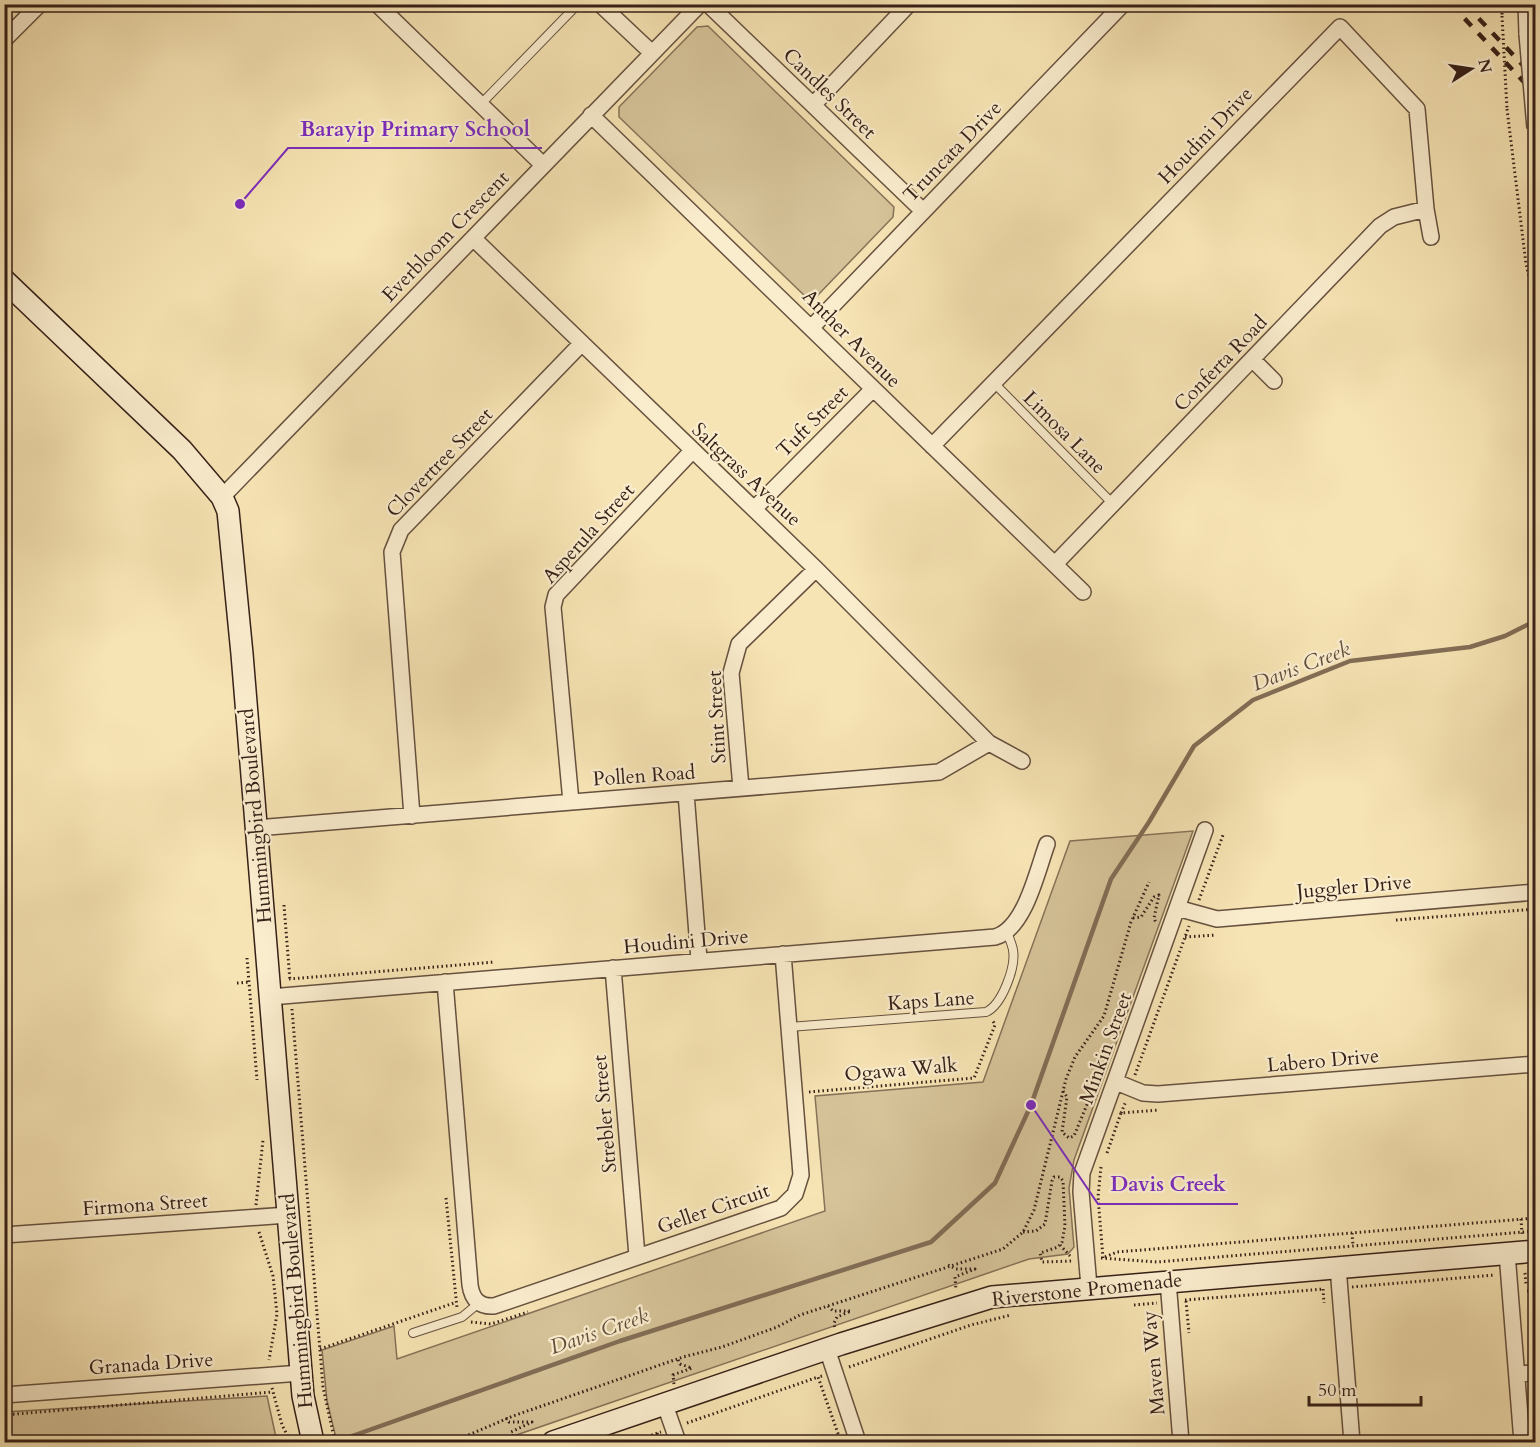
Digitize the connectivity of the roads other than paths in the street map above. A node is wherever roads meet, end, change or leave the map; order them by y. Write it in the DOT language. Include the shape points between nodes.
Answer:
graph roads {
  1 [pos="40,4"];
  2 [pos="377,4"];
  3 [pos="578,4"];
  4 [pos="600,4"];
  5 [pos="700,4"];
  6 [pos="708,4"];
  7 [pos="909,4"];
  8 [pos="1123,4"];
  9 [pos="1526,4"];
  10 [pos="4,40"];
  11 [pos="652,53"];
  12 [pos="481,104"];
  13 [pos="813,105"];
  14 [pos="591,115"];
  15 [pos="1535,129"];
  16 [pos="543,165"];
  17 [pos="1426,209"];
  18 [pos="923,211"];
  19 [pos="1431,237"];
  20 [pos="473,238"];
  21 [pos="4,280"];
  22 [pos="812,327"];
  23 [pos="582,344"];
  24 [pos="1252,359"];
  25 [pos="1274,381"];
  26 [pos="994,383"];
  27 [pos="873,389"];
  28 [pos="932,446"];
  29 [pos="692,451"];
  30 [pos="222,497"];
  31 [pos="1113,504"];
  32 [pos="754,509"];
  33 [pos="1055,564"];
  34 [pos="816,569"];
  35 [pos="1083,592"];
  36 [pos="989,743"];
  37 [pos="1022,761"];
  38 [pos="741,788"];
  39 [pos="686,793"];
  40 [pos="571,802"];
  41 [pos="412,816"];
  42 [pos="256,828"];
  43 [pos="1205,830"];
  44 [pos="1047,844"];
  45 [pos="1536,892"];
  46 [pos="1177,908"];
  47 [pos="1007,932"];
  48 [pos="783,954"];
  49 [pos="699,960"];
  50 [pos="613,968"];
  51 [pos="445,982"];
  52 [pos="270,984"];
  53 [pos="789,1028"];
  54 [pos="1536,1064"];
  55 [pos="1123,1086"];
  56 [pos="288,1215"];
  57 [pos="4,1235"];
  58 [pos="1536,1251"];
  59 [pos="1507,1253"];
  60 [pos="637,1256"];
  61 [pos="1338,1267"];
  62 [pos="1168,1281"];
  63 [pos="1089,1287"];
  64 [pos="475,1299"];
  65 [pos="414,1333"];
  66 [pos="834,1346"];
  67 [pos="301,1373"];
  68 [pos="1534,1373"];
  69 [pos="1517,1374"];
  70 [pos="4,1395"];
  71 [pos="665,1405"];
  72 [pos="675,1435"];
  73 [pos="313,1443"];
  74 [pos="553,1443"];
  75 [pos="858,1443"];
  76 [pos="1181,1443"];
  77 [pos="1352,1443"];
  78 [pos="1522,1443"];
  1 -- 10 [label="street"];
  2 -- 12 [label="street"];
  3 -- 12 [label="lane"];
  4 -- 11 [label="street"];
  5 -- 11 [label="street, Everbloom Crescent"];
  6 -- 13 [label="street, Candles Street"];
  7 -- 13 [label="street"];
  8 -- 18 [label="street, Truncata Drive"];
  9 -- 15 [label="street, bridge"];
  11 -- 14 [label="street, Everbloom Crescent"];
  12 -- 16 [label="street"];
  13 -- 18 [label="street, Candles Street"];
  14 -- 16 [label="street, Everbloom Crescent"];
  14 -- 22 [label="street, Anther Avenue"];
  16 -- 20 [label="street, Everbloom Crescent"];
  17 -- 19 [label="street, Houdini Drive"];
  17 -- 24 [label="street, Conferta Road" via="1394,217 1380,226"];
  17 -- 26 [label="street, Houdini Drive" via="1417,109 1340,27"];
  18 -- 22 [label="street, Truncata Drive"];
  20 -- 23 [label="street, Saltgrass Avenue"];
  20 -- 30 [label="street, Everbloom Crescent"];
  21 -- 30 [label="street, Hummingbird Boulevard" via="182,450"];
  22 -- 27 [label="street, Anther Avenue"];
  23 -- 29 [label="street, Saltgrass Avenue"];
  23 -- 41 [label="street, Clovertree Street" via="400,530 395,542 392,552"];
  24 -- 25 [label="street"];
  24 -- 31 [label="street, Conferta Road"];
  26 -- 28 [label="street, Houdini Drive"];
  26 -- 31 [label="lane, Limosa Lane"];
  27 -- 28 [label="street, Anther Avenue"];
  27 -- 32 [label="street, Tuft Street"];
  28 -- 33 [label="street, Anther Avenue"];
  29 -- 32 [label="street, Saltgrass Avenue"];
  29 -- 40 [label="street, Asperula Street" via="556,595 553,607"];
  30 -- 42 [label="street, Hummingbird Boulevard" via="228,511"];
  31 -- 33 [label="street, Conferta Road"];
  32 -- 34 [label="street, Saltgrass Avenue"];
  33 -- 35 [label="street, Anther Avenue"];
  34 -- 36 [label="street, Saltgrass Avenue"];
  34 -- 38 [label="street, Stint Street" via="739,644 734,657 731,673"];
  36 -- 37 [label="street"];
  36 -- 38 [label="street, Pollen Road" via="939,772"];
  38 -- 39 [label="street, Pollen Road"];
  39 -- 40 [label="street, Pollen Road"];
  39 -- 49 [label="street"];
  40 -- 41 [label="street, Pollen Road"];
  41 -- 42 [label="street, Pollen Road"];
  42 -- 52 [label="street, Hummingbird Boulevard"];
  43 -- 46 [label="street, Minkin Street"];
  44 -- 47 [label="street" via="1021,914"];
  45 -- 46 [label="street, Juggler Drive" via="1216,919"];
  46 -- 55 [label="street, Minkin Street"];
  47 -- 48 [label="street, Houdini Drive" via="995,937"];
  47 -- 53 [label="lane, Kaps Lane" via="1013,959 1001,998 986,1012"];
  48 -- 49 [label="street, Houdini Drive"];
  48 -- 53 [label="street, Geller Circuit"];
  49 -- 50 [label="street, Houdini Drive"];
  50 -- 51 [label="street, Houdini Drive"];
  50 -- 60 [label="street, Strebler Street"];
  51 -- 52 [label="street, Houdini Drive" via="291,995"];
  51 -- 64 [label="street"];
  52 -- 56 [label="street, Hummingbird Boulevard"];
  53 -- 60 [label="street, Geller Circuit" via="800,1186 781,1208"];
  54 -- 55 [label="street, Labero Drive" via="1158,1094"];
  55 -- 63 [label="street, Minkin Street" via="1107,1105 1085,1162 1081,1184"];
  56 -- 57 [label="street, Firmona Street"];
  56 -- 67 [label="street, Hummingbird Boulevard"];
  58 -- 59 [label="street, Riverstone Promenade"];
  59 -- 61 [label="street, Riverstone Promenade"];
  59 -- 69 [label="street"];
  60 -- 64 [label="street, Geller Circuit" via="499,1305 489,1306"];
  61 -- 62 [label="street, Riverstone Promenade"];
  61 -- 77 [label="street"];
  62 -- 63 [label="street, Riverstone Promenade"];
  62 -- 76 [label="street, Maven Way"];
  63 -- 66 [label="street, Riverstone Promenade" via="1003,1295"];
  64 -- 65 [label="lane" via="462,1317"];
  66 -- 71 [label="street, Riverstone Promenade"];
  66 -- 75 [label="street" via="834,1372"];
  67 -- 70 [label="street, Granada Drive"];
  67 -- 73 [label="street, Hummingbird Boulevard"];
  68 -- 69 [label="street"];
  69 -- 78 [label="street"];
  71 -- 72 [label="street"];
  71 -- 74 [label="street, Riverstone Promenade"];
}
